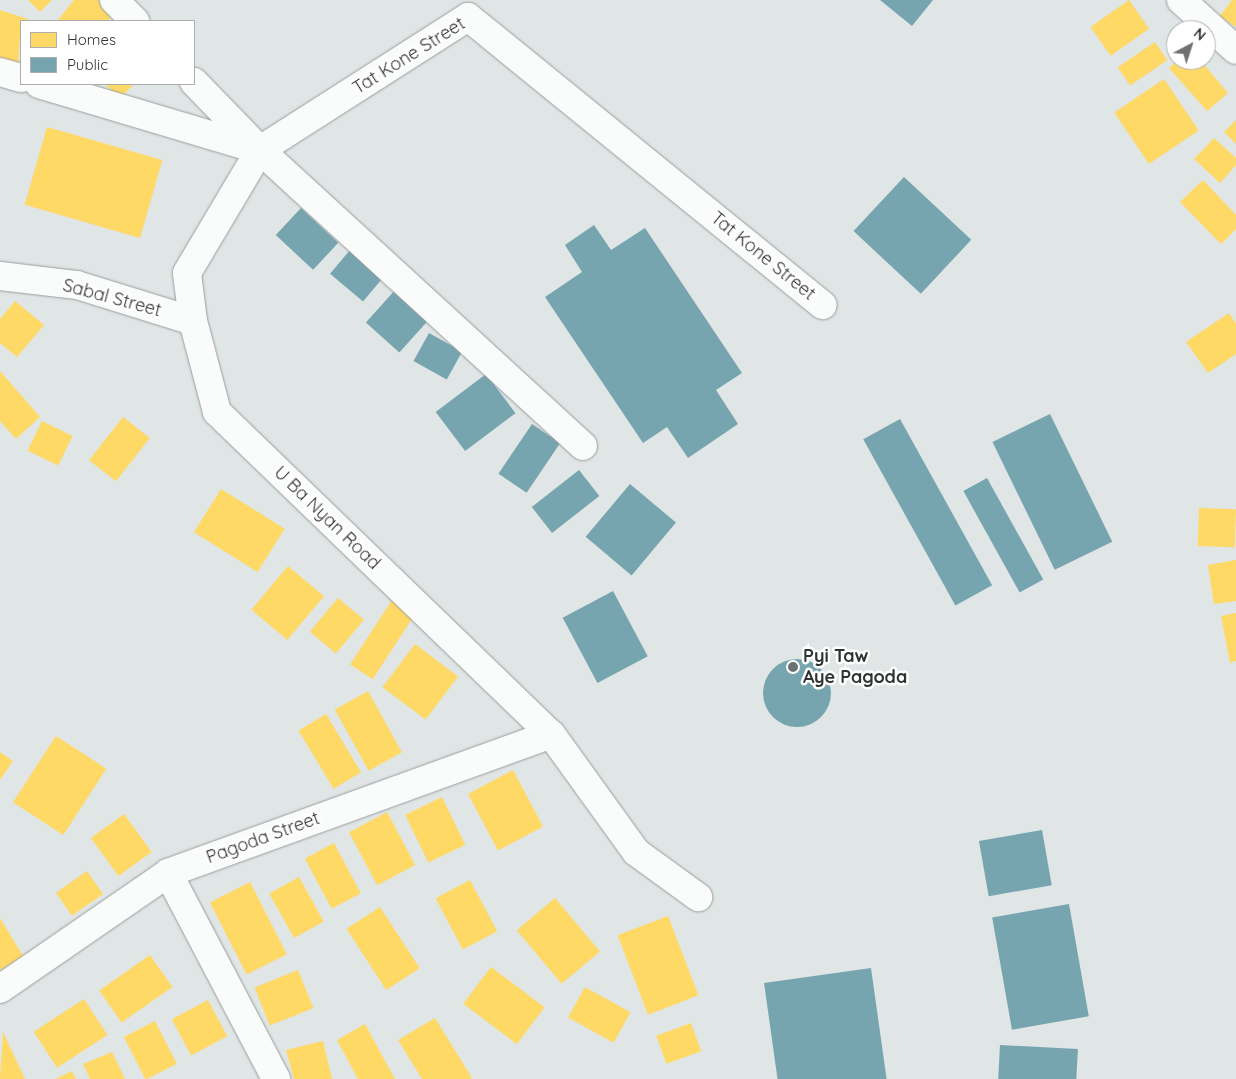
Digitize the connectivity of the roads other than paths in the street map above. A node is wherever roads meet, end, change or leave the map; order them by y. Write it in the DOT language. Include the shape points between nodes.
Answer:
graph roads {
  1 [pos="114,0"];
  2 [pos="1181,0"];
  3 [pos="134,20"];
  4 [pos="1236,50"];
  5 [pos="0,72"];
  6 [pos="20,78"];
  7 [pos="195,83"];
  8 [pos="42,85"];
  9 [pos="260,150"];
  10 [pos="0,276"];
  11 [pos="823,305"];
  12 [pos="193,321"];
  13 [pos="583,446"];
  14 [pos="551,734"];
  15 [pos="168,873"];
  16 [pos="698,897"];
  17 [pos="0,989"];
  18 [pos="273,1078"];
  1 -- 3 [label="street"];
  2 -- 4 [label="street"];
  5 -- 6 [label="street"];
  7 -- 9 [label="street"];
  8 -- 9 [label="street"];
  9 -- 11 [label="street, Tat Kone Street" via="468,17"];
  9 -- 12 [label="street, U Ba Nyan Road" via="187,273"];
  9 -- 13 [label="street"];
  10 -- 12 [label="street, Sabal Street" via="77,285"];
  12 -- 14 [label="street, U Ba Nyan Road" via="217,412"];
  14 -- 15 [label="street, Pagoda Street"];
  14 -- 16 [label="street, U Ba Nyan Road" via="636,852"];
  15 -- 17 [label="street, Pagoda Street"];
  15 -- 18 [label="street"];
}
